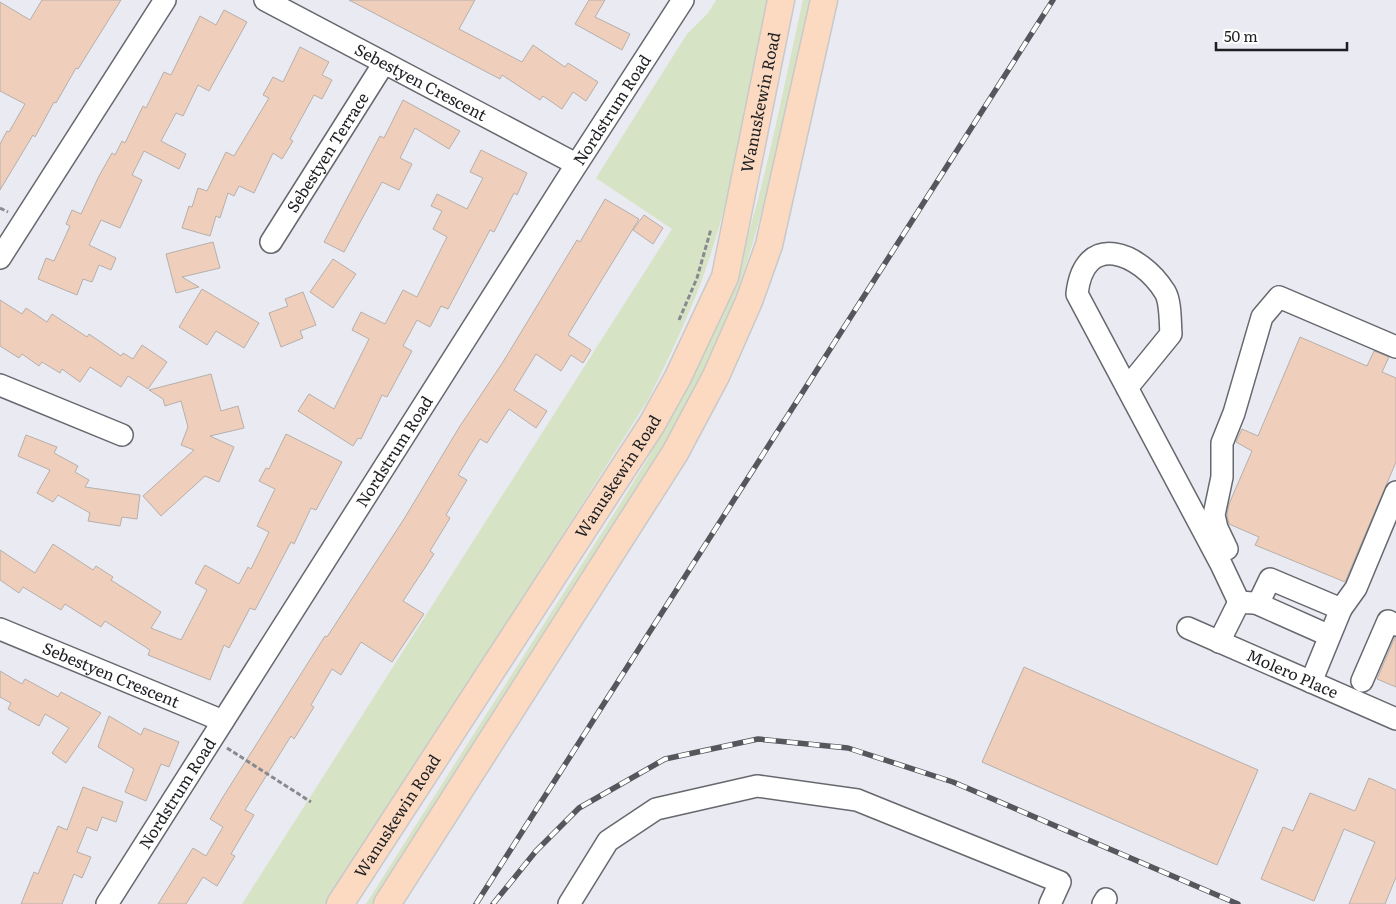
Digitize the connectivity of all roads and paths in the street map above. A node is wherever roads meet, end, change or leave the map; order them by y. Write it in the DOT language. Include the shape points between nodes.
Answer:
graph roads {
  1 [pos="164,0"];
  2 [pos="265,0"];
  3 [pos="683,0"];
  4 [pos="782,0"];
  5 [pos="824,0"];
  6 [pos="384,63"];
  7 [pos="576,164"];
  8 [pos="713,221"];
  9 [pos="271,242"];
  10 [pos="0,258"];
  11 [pos="675,329"];
  12 [pos="1396,347"];
  13 [pos="0,385"];
  14 [pos="1127,388"];
  15 [pos="122,435"];
  16 [pos="1396,492"];
  17 [pos="1230,583"];
  18 [pos="1249,603"];
  19 [pos="1341,609"];
  20 [pos="1396,625"];
  21 [pos="1188,628"];
  22 [pos="0,629"];
  23 [pos="1330,636"];
  24 [pos="1219,642"];
  25 [pos="1362,681"];
  26 [pos="1311,682"];
  27 [pos="1396,720"];
  28 [pos="223,721"];
  29 [pos="210,741"];
  30 [pos="311,802"];
  31 [pos="108,904"];
  32 [pos="340,904"];
  33 [pos="387,904"];
  34 [pos="569,904"];
  35 [pos="1050,904"];
  1 -- 10 [label="street"];
  2 -- 6 [label="street, Sebestyen Crescent"];
  3 -- 7 [label="street, Nordstrum Road"];
  4 -- 32 [label="main road, Wanuskewin Road" via="725,277 678,377 652,424"];
  5 -- 33 [label="main road" via="769,245 716,376 675,453"];
  6 -- 7 [label="street, Sebestyen Crescent"];
  6 -- 9 [label="street, Sebestyen Terrace"];
  7 -- 28 [label="street, Nordstrum Road"];
  8 -- 11 [label="path" via="697,278"];
  12 -- 17 [label="street" via="1279,297 1262,316 1222,443 1222,477 1214,515 1233,562"];
  13 -- 15 [label="street"];
  14 -- 14 [label="street" via="1077,294 1079,278 1086,266 1108,254 1122,254 1145,267 1166,294 1171,334"];
  14 -- 17 [label="street"];
  16 -- 19 [label="street" via="1356,588"];
  17 -- 18 [label="street"];
  18 -- 19 [label="street" via="1270,579"];
  18 -- 23 [label="street"];
  18 -- 24 [label="street"];
  19 -- 23 [label="street"];
  20 -- 25 [label="street" via="1388,621"];
  21 -- 24 [label="street, Molero Place"];
  22 -- 28 [label="street, Sebestyen Crescent"];
  23 -- 26 [label="street"];
  24 -- 26 [label="street, Molero Place"];
  26 -- 27 [label="street, Molero Place"];
  28 -- 29 [label="street, Nordstrum Road"];
  29 -- 30 [label="path"];
  29 -- 31 [label="street, Nordstrum Road"];
  34 -- 35 [label="street" via="608,841 656,809 757,786 866,803 1060,882"];
}
